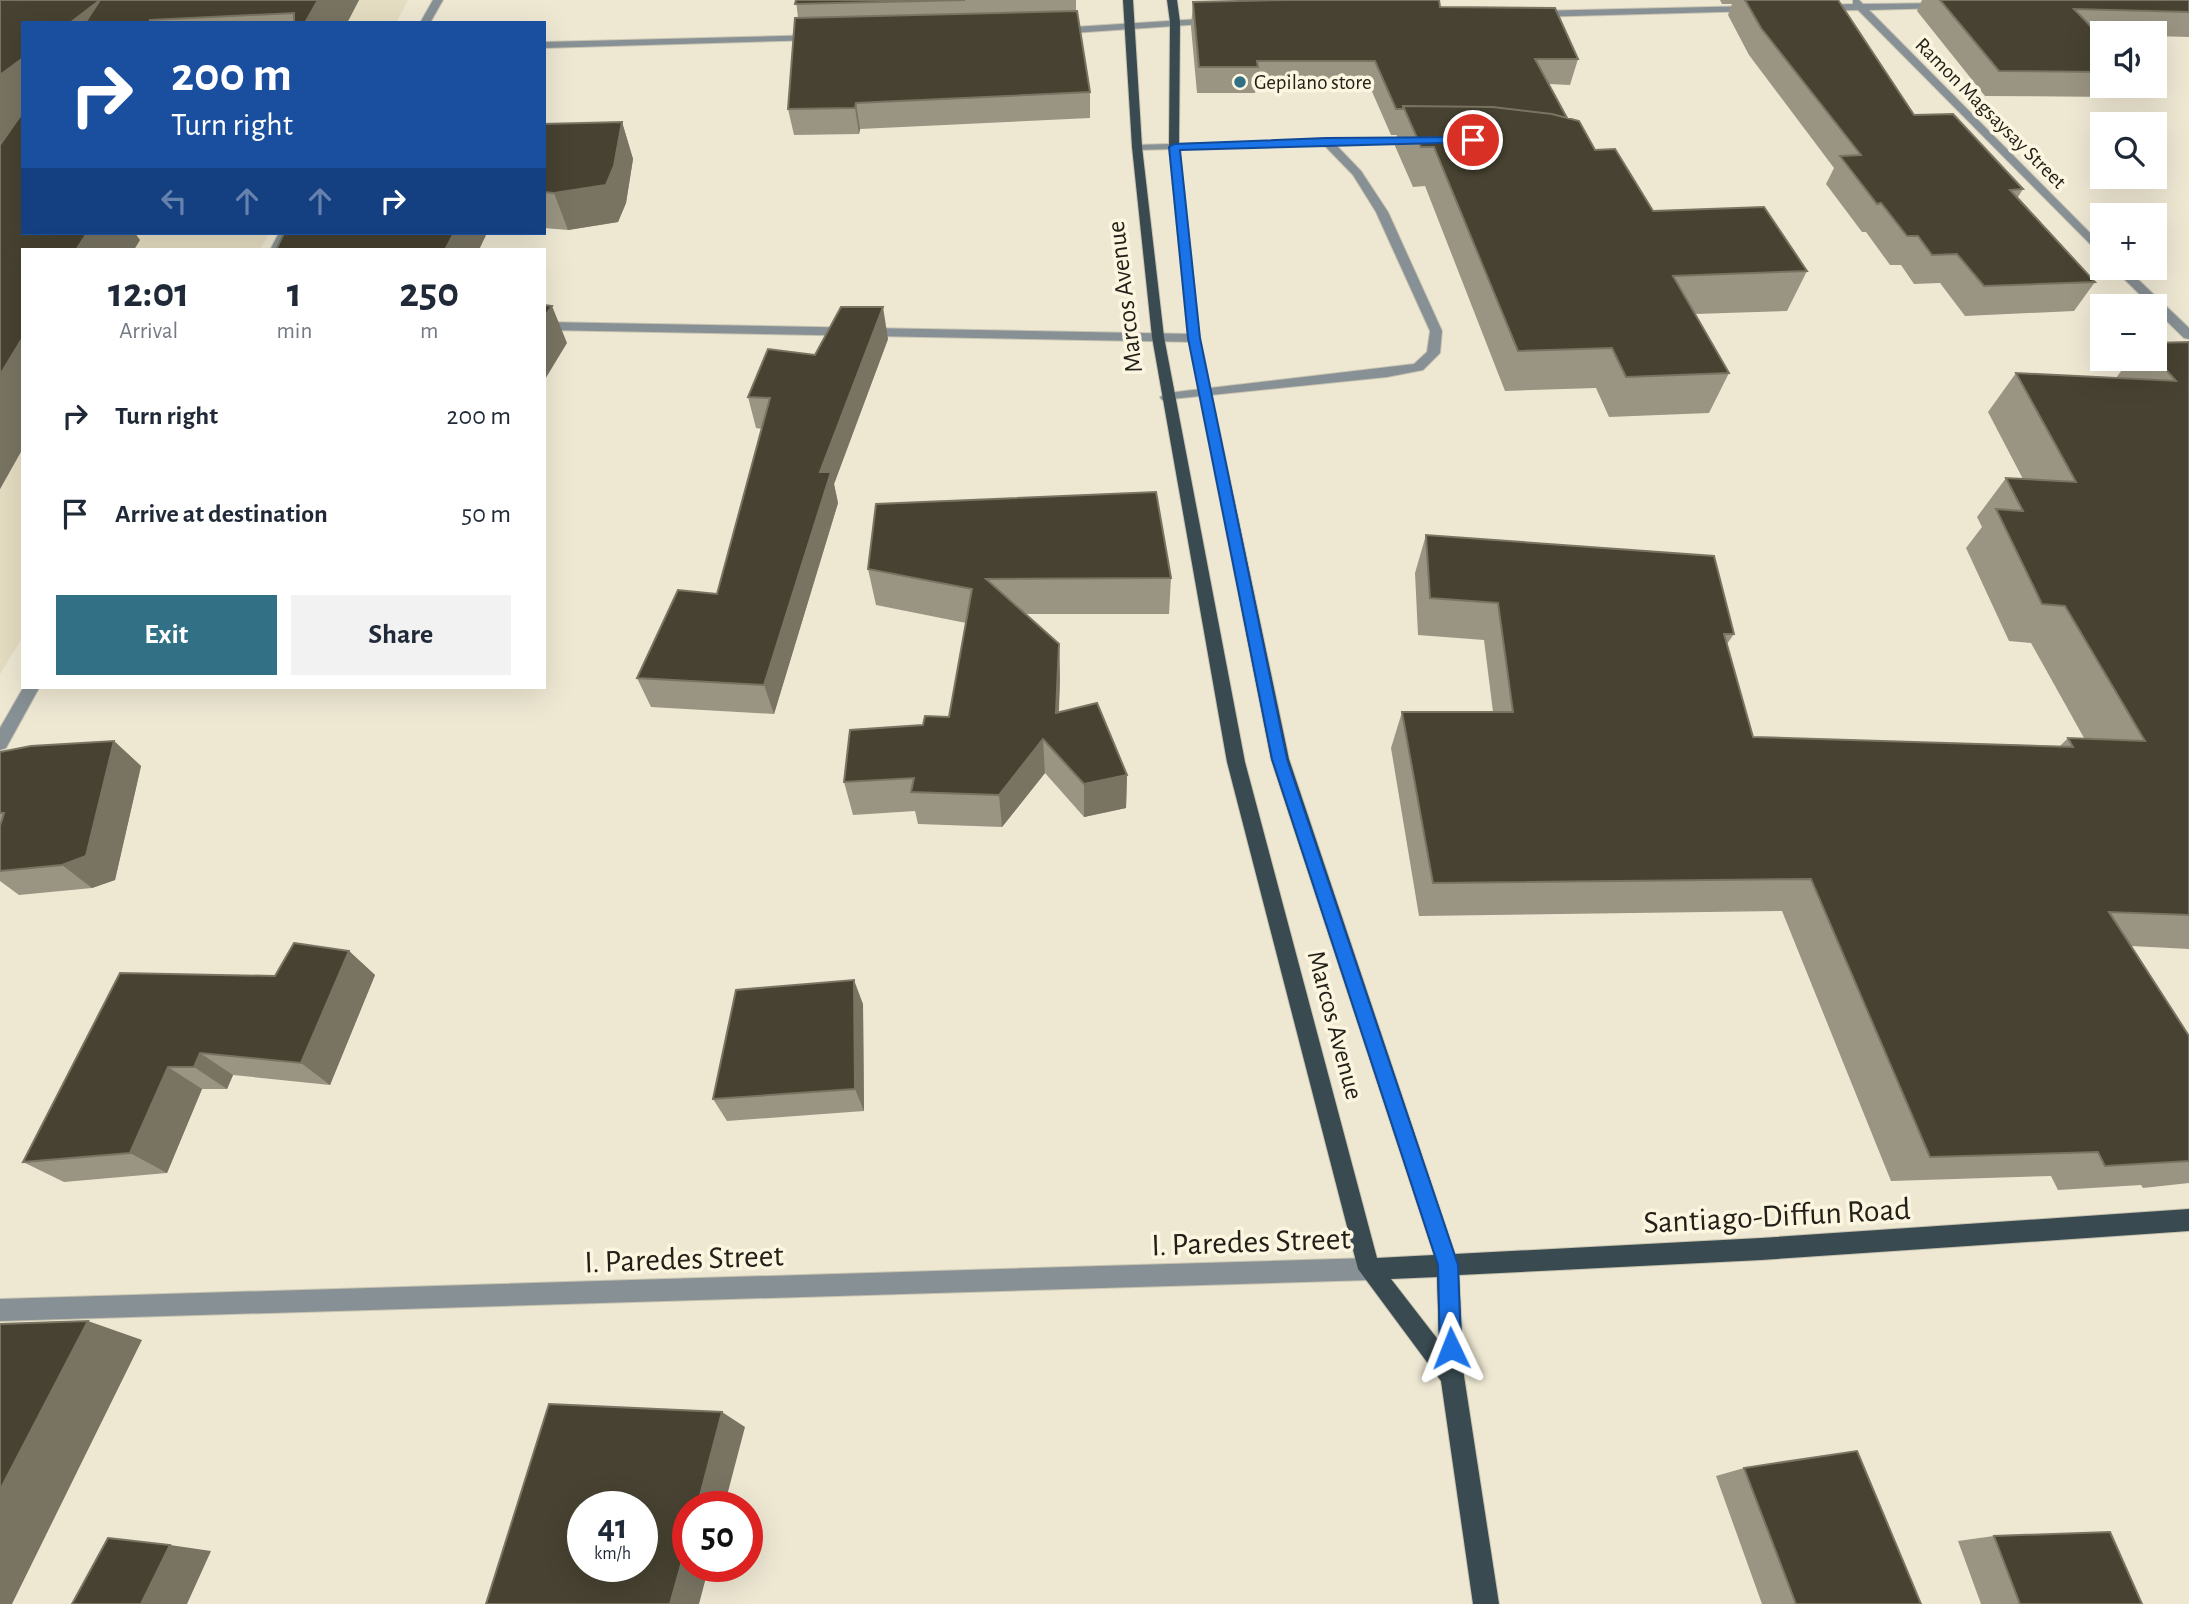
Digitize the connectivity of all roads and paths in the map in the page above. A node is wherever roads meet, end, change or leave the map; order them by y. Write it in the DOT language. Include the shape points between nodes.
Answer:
graph roads {
  1 [pos="438,0"];
  2 [pos="1128,0"];
  3 [pos="1172,0"];
  4 [pos="1857,3"];
  5 [pos="1956,4"];
  6 [pos="1804,8"];
  7 [pos="1762,9"];
  8 [pos="1524,14"];
  9 [pos="426,21"];
  10 [pos="1231,21"];
  11 [pos="1175,22"];
  12 [pos="1132,29"];
  13 [pos="1050,31"];
  14 [pos="832,37"];
  15 [pos="546,45"];
  16 [pos="1435,140"];
  17 [pos="1326,141"];
  18 [pos="1137,147"];
  19 [pos="1174,147"];
  20 [pos="2090,240"];
  21 [pos="2132,280"];
  22 [pos="546,326"];
  23 [pos="2189,335"];
  24 [pos="1158,337"];
  25 [pos="1194,338"];
  26 [pos="1204,394"];
  27 [pos="1167,397"];
  28 [pos="30,689"];
  29 [pos="0,743"];
  30 [pos="2189,1220"];
  31 [pos="1448,1265"];
  32 [pos="1369,1269"];
  33 [pos="0,1310"];
  34 [pos="1452,1376"];
  35 [pos="1486,1604"];
  1 -- 9 [label="street"];
  2 -- 12 [label="main road, Marcos Avenue"];
  3 -- 11 [label="main road, Marcos Avenue"];
  4 -- 5 [label="street"];
  4 -- 6 [label="street"];
  4 -- 20 [label="street, Ramon Magsaysay Street"];
  7 -- 8 [label="street"];
  10 -- 11 [label="street"];
  11 -- 12 [label="street"];
  11 -- 19 [label="main road, Marcos Avenue"];
  12 -- 13 [label="street"];
  12 -- 18 [label="main road, Marcos Avenue"];
  14 -- 15 [label="street"];
  16 -- 17 [label="street"];
  17 -- 19 [label="street"];
  17 -- 26 [label="street" via="1357,173 1382,212 1436,331 1433,353 1418,367 1387,373"];
  18 -- 19 [label="street"];
  18 -- 24 [label="main road, Marcos Avenue"];
  19 -- 25 [label="main road, Marcos Avenue"];
  21 -- 23 [label="street"];
  22 -- 24 [label="street"];
  24 -- 25 [label="street"];
  24 -- 27 [label="main road, Marcos Avenue"];
  25 -- 26 [label="main road, Marcos Avenue"];
  26 -- 27 [label="street"];
  26 -- 31 [label="main road, Marcos Avenue" via="1280,759"];
  27 -- 32 [label="main road, Marcos Avenue" via="1236,762"];
  28 -- 29 [label="street"];
  30 -- 31 [label="main road, Santiago-Diffun Road" via="1761,1250"];
  31 -- 32 [label="main road, Santiago-Diffun Road"];
  31 -- 34 [label="main road, Marcos Avenue"];
  32 -- 33 [label="street, I. Paredes Street"];
  32 -- 34 [label="main road, Marcos Avenue"];
  34 -- 35 [label="main road, Marcos Avenue"];
}
